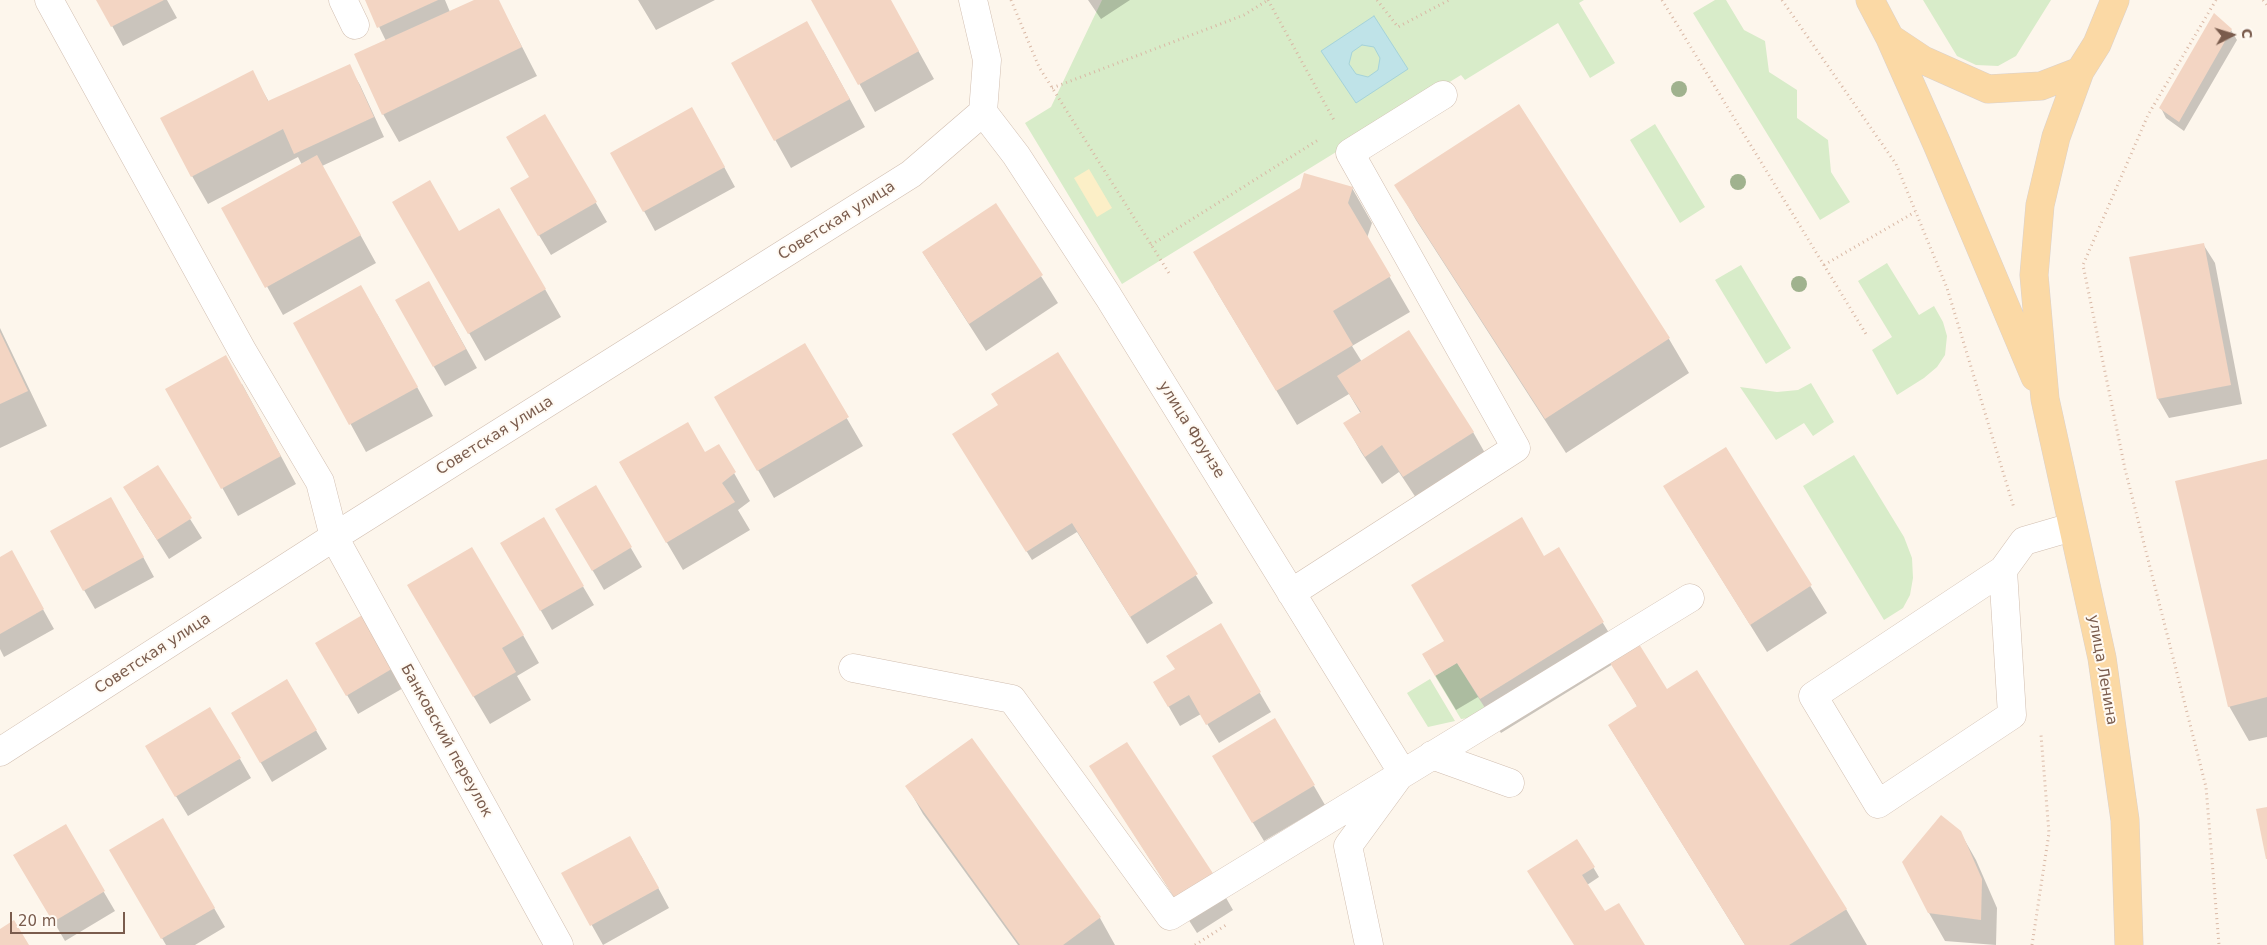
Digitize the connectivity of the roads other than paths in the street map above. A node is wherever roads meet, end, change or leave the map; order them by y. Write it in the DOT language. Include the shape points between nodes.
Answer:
graph roads {
  1 [pos="48,0"];
  2 [pos="343,0"];
  3 [pos="973,0"];
  4 [pos="1870,0"];
  5 [pos="2115,0"];
  6 [pos="2126,0"];
  7 [pos="355,25"];
  8 [pos="1890,38"];
  9 [pos="2097,44"];
  10 [pos="2080,71"];
  11 [pos="1443,95"];
  12 [pos="983,112"];
  13 [pos="2045,399"];
  14 [pos="2072,527"];
  15 [pos="334,537"];
  16 [pos="2003,570"];
  17 [pos="1292,593"];
  18 [pos="1690,598"];
  19 [pos="853,668"];
  20 [pos="0,752"];
  21 [pos="1432,754"];
  22 [pos="1402,772"];
  23 [pos="1510,783"];
  24 [pos="559,945"];
  25 [pos="1369,945"];
  26 [pos="2129,945"];
  1 -- 15 [label="street, Банковский переулок" via="243,352 320,482"];
  2 -- 7 [label="street"];
  3 -- 12 [label="street" via="987,60"];
  4 -- 8 [label="main road"];
  5 -- 9 [label="main road"];
  6 -- 9 [label="main road"];
  8 -- 10 [label="main road" via="1923,60 1988,89 2041,86"];
  8 -- 13 [label="main road"];
  9 -- 10 [label="main road"];
  10 -- 13 [label="main road" via="2056,137 2040,214 2034,275"];
  11 -- 17 [label="street" via="1350,154 1516,448"];
  12 -- 15 [label="street, Советская улица" via="911,174"];
  12 -- 17 [label="street, улица Фрунзе" via="1016,155 1108,296"];
  13 -- 14 [label="main road, улица Ленина"];
  14 -- 16 [label="street" via="2024,541"];
  14 -- 26 [label="main road, улица Ленина" via="2102,658 2125,820"];
  15 -- 20 [label="street, Советская улица"];
  15 -- 24 [label="street, Банковский переулок"];
  16 -- 16 [label="street" via="1813,696 1878,804 2012,715"];
  17 -- 22 [label="street, улица Фрунзе"];
  18 -- 21 [label="street"];
  19 -- 22 [label="street" via="1012,699 1170,916"];
  21 -- 22 [label="street"];
  21 -- 23 [label="street"];
  22 -- 25 [label="street" via="1348,846"];
}
